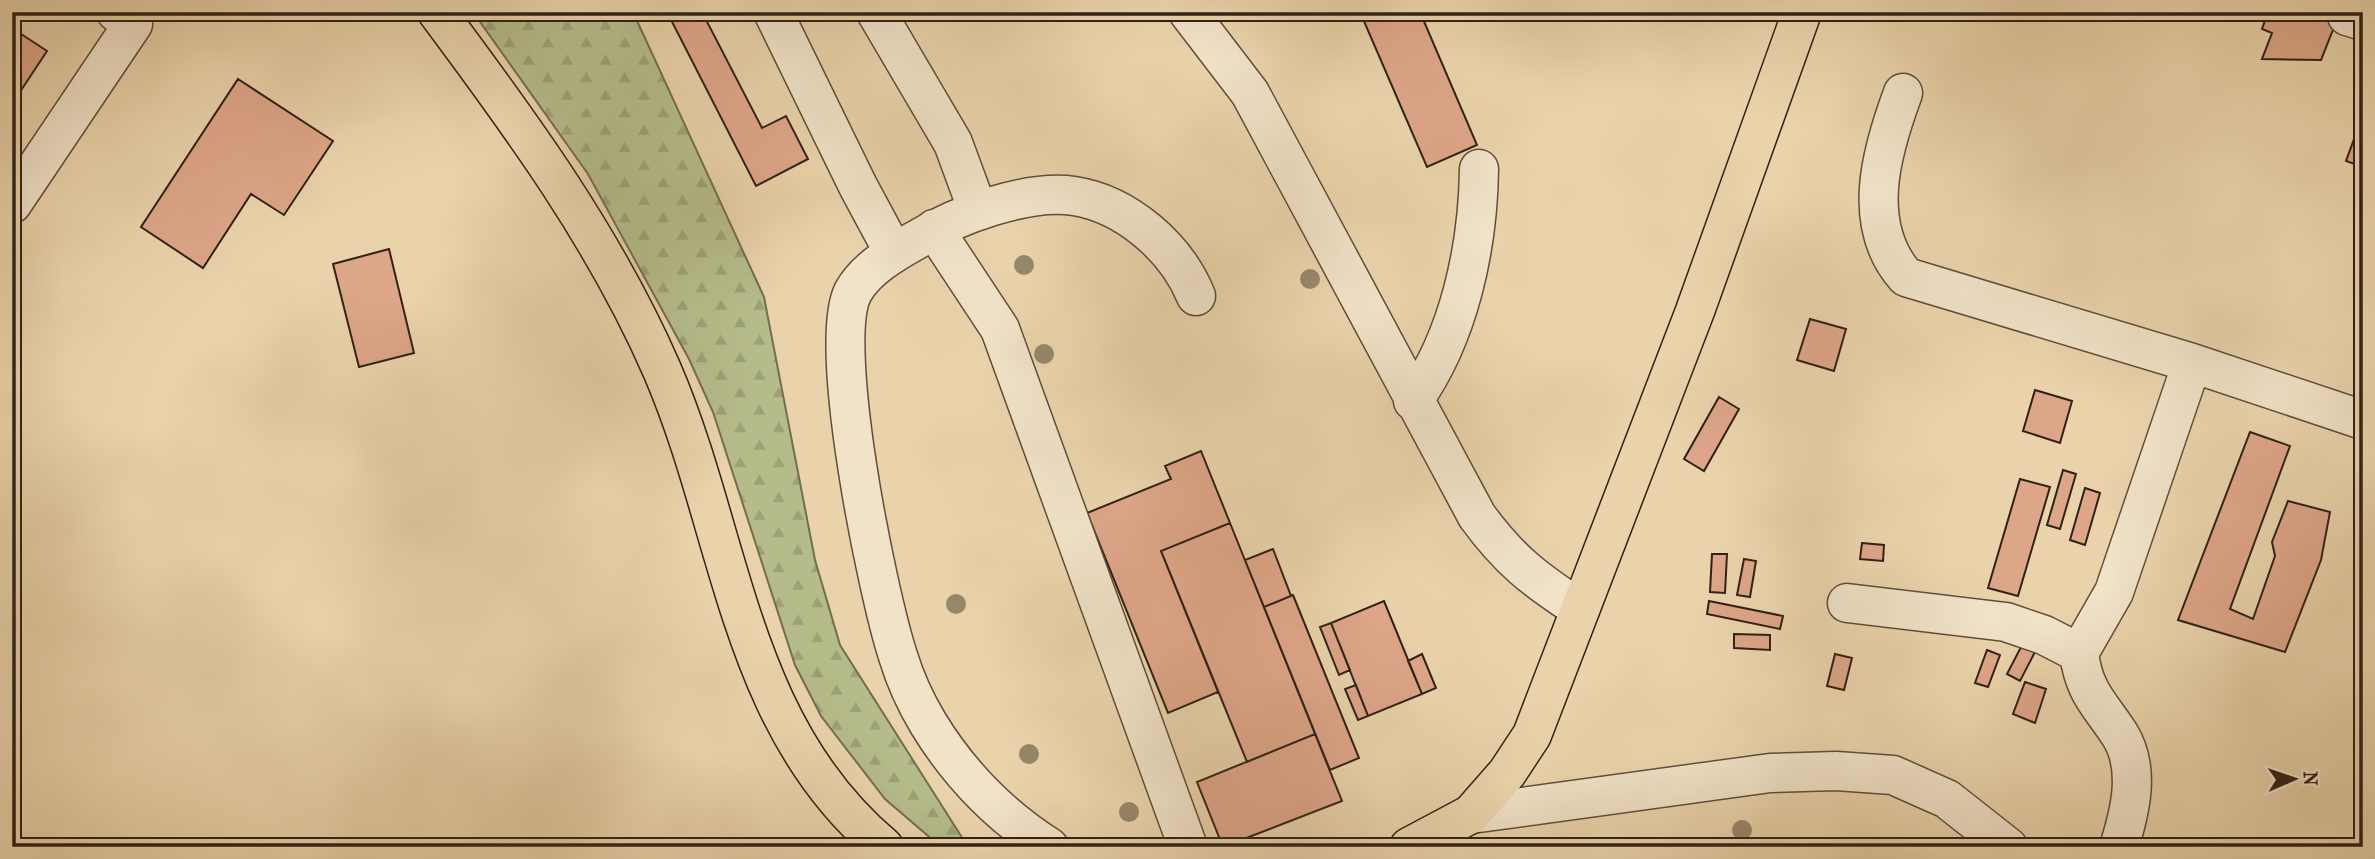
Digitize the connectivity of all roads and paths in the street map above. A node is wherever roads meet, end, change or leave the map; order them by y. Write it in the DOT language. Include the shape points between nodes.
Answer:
graph roads {
  1 [pos="116,12"];
  2 [pos="437,12"];
  3 [pos="774,12"];
  4 [pos="876,12"];
  5 [pos="1188,12"];
  6 [pos="1218,12"];
  7 [pos="1802,12"];
  8 [pos="1250,93"];
  9 [pos="1903,93"];
  10 [pos="1479,169"];
  11 [pos="12,204"];
  12 [pos="978,211"];
  13 [pos="934,229"];
  14 [pos="894,253"];
  15 [pos="1196,296"];
  16 [pos="2192,363"];
  17 [pos="1413,401"];
  18 [pos="2363,420"];
  19 [pos="1846,603"];
  20 [pos="1580,610"];
  21 [pos="2079,653"];
  22 [pos="1471,814"];
  23 [pos="884,847"];
  24 [pos="1049,847"];
  25 [pos="1188,847"];
  26 [pos="1409,847"];
  27 [pos="2008,847"];
  28 [pos="2119,847"];
  1 -- 11 [label="street" via="133,24"];
  2 -- 23 [label="main road" via="564,188 611,264 663,372 772,696 818,779 851,819"];
  3 -- 14 [label="street"];
  4 -- 12 [label="street" via="953,143"];
  5 -- 8 [label="street"];
  6 -- 8 [label="street"];
  7 -- 20 [label="main road" via="1695,311"];
  8 -- 17 [label="street"];
  9 -- 16 [label="street" via="1884,153 1878,192 1883,240 1892,262 1906,277"];
  10 -- 17 [label="street" via="1471,254 1434,372"];
  12 -- 13 [label="street"];
  12 -- 15 [label="street" via="1072,195 1105,204 1156,239"];
  13 -- 14 [label="street"];
  13 -- 25 [label="street" via="1000,329"];
  14 -- 24 [label="street" via="852,293 846,338 864,506 887,617 898,657 929,724 968,779 1000,813"];
  16 -- 18 [label="street"];
  16 -- 21 [label="street" via="2115,592"];
  17 -- 20 [label="street" via="1498,545 1530,577"];
  19 -- 21 [label="street" via="2006,622"];
  20 -- 22 [label="main road" via="1532,735 1507,774"];
  21 -- 28 [label="street" via="2092,699 2120,736 2128,755 2131,802"];
  22 -- 26 [label="main road"];
  22 -- 27 [label="street" via="1770,773 1836,771 1893,775 1947,799"];
}
